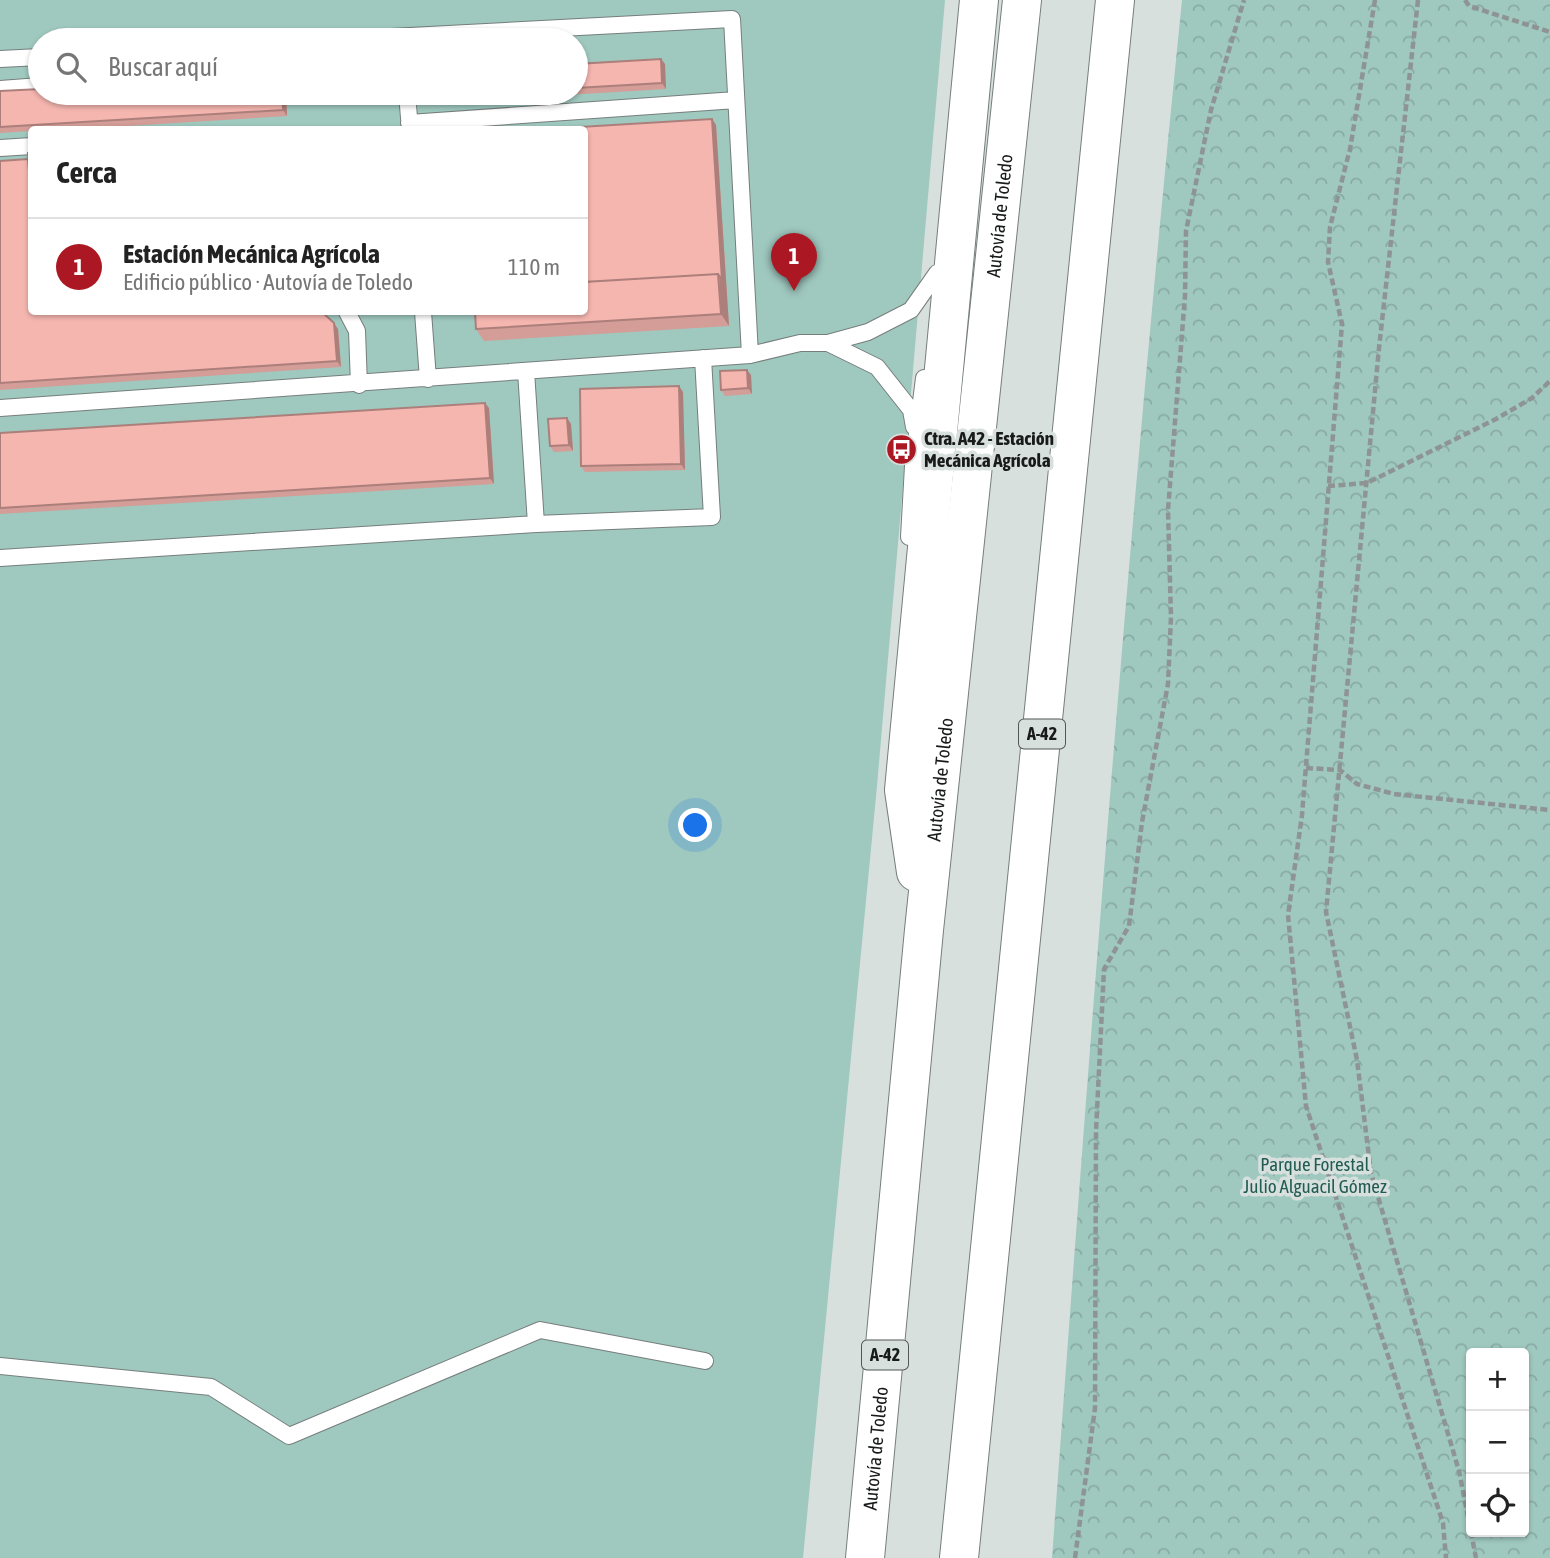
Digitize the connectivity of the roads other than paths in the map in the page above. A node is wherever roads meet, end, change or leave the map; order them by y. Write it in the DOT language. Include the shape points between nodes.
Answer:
graph roads {
  1 [pos="1022,0"];
  2 [pos="1115,0"];
  3 [pos="978,9"];
  4 [pos="576,28"];
  5 [pos="28,58"];
  6 [pos="0,59"];
  7 [pos="28,87"];
  8 [pos="0,89"];
  9 [pos="736,100"];
  10 [pos="408,105"];
  11 [pos="409,126"];
  12 [pos="28,146"];
  13 [pos="0,148"];
  14 [pos="937,273"];
  15 [pos="932,312"];
  16 [pos="349,315"];
  17 [pos="423,315"];
  18 [pos="828,343"];
  19 [pos="750,355"];
  20 [pos="703,358"];
  21 [pos="926,364"];
  22 [pos="526,371"];
  23 [pos="428,379"];
  24 [pos="359,385"];
  25 [pos="0,408"];
  26 [pos="917,442"];
  27 [pos="536,524"];
  28 [pos="909,551"];
  29 [pos="0,558"];
  30 [pos="908,576"];
  31 [pos="917,657"];
  32 [pos="924,930"];
  33 [pos="705,1361"];
  34 [pos="0,1366"];
  35 [pos="865,1558"];
  36 [pos="959,1558"];
  1 -- 32 [label="highway, Autovía de Toledo / A-42"];
  2 -- 36 [label="highway, A-42"];
  3 -- 14 [label="lane" via="960,47"];
  3 -- 31 [label="highway"];
  4 -- 9 [label="lane" via="732,19"];
  5 -- 6 [label="lane"];
  7 -- 8 [label="lane"];
  9 -- 11 [label="lane"];
  9 -- 19 [label="lane"];
  10 -- 11 [label="lane"];
  12 -- 13 [label="lane"];
  14 -- 15 [label="lane"];
  14 -- 18 [label="lane" via="911,310 867,332"];
  16 -- 24 [label="lane" via="357,331"];
  17 -- 23 [label="lane"];
  18 -- 19 [label="lane" via="800,343"];
  18 -- 26 [label="lane" via="877,367 911,410"];
  19 -- 20 [label="lane"];
  20 -- 22 [label="lane"];
  20 -- 27 [label="lane" via="712,517"];
  21 -- 26 [label="lane"];
  22 -- 23 [label="lane"];
  22 -- 27 [label="lane"];
  23 -- 24 [label="lane"];
  24 -- 25 [label="lane"];
  26 -- 28 [label="lane"];
  27 -- 29 [label="lane"];
  30 -- 31 [label="lane" via="906,614"];
  31 -- 32 [label="highway" via="904,790"];
  32 -- 35 [label="highway, Autovía de Toledo / A-42"];
  33 -- 34 [label="lane" via="540,1330 289,1436 211,1387"];
}
